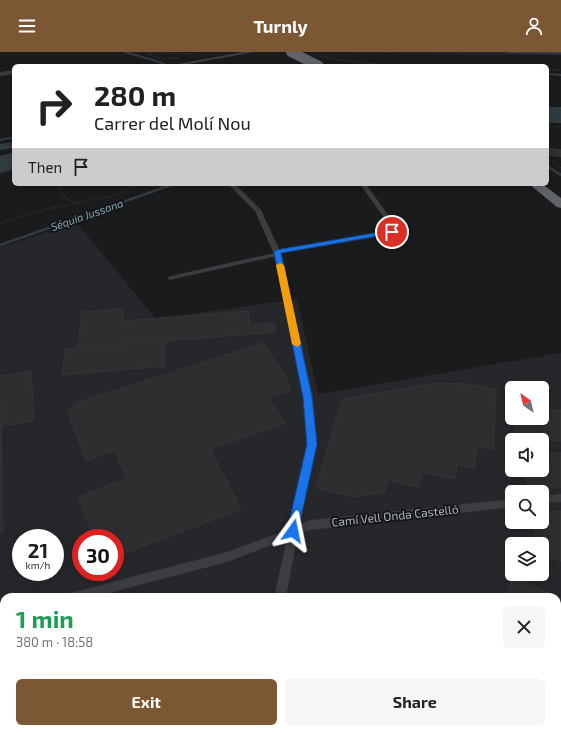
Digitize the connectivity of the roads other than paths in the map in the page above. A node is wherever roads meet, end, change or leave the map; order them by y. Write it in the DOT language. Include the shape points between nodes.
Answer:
graph roads {
  1 [pos="252,52"];
  2 [pos="291,52"];
  3 [pos="507,52"];
  4 [pos="561,53"];
  5 [pos="182,64"];
  6 [pos="315,64"];
  7 [pos="12,72"];
  8 [pos="0,74"];
  9 [pos="233,186"];
  10 [pos="363,186"];
  11 [pos="538,186"];
  12 [pos="547,186"];
  13 [pos="548,186"];
  14 [pos="561,192"];
  15 [pos="561,196"];
  16 [pos="561,204"];
  17 [pos="278,253"];
  18 [pos="170,278"];
  19 [pos="561,498"];
  20 [pos="549,499"];
  21 [pos="505,504"];
  22 [pos="293,531"];
  23 [pos="89,593"];
  24 [pos="281,593"];
  1 -- 5 [label="street"];
  2 -- 6 [label="highway, bridge"];
  3 -- 4 [label="street"];
  7 -- 8 [label="street"];
  9 -- 17 [label="street" via="258,210"];
  10 -- 17 [label="street" via="390,222 392,232"];
  11 -- 16 [label="highway"];
  12 -- 15 [label="highway"];
  13 -- 14 [label="highway"];
  17 -- 18 [label="lane"];
  17 -- 22 [label="street" via="308,397 312,444"];
  19 -- 20 [label="street"];
  21 -- 22 [label="street, Camí Vell Onda Castelló" via="311,525"];
  22 -- 23 [label="street, Camí Vell Onda Castelló" via="227,557"];
  22 -- 24 [label="street"];
}
